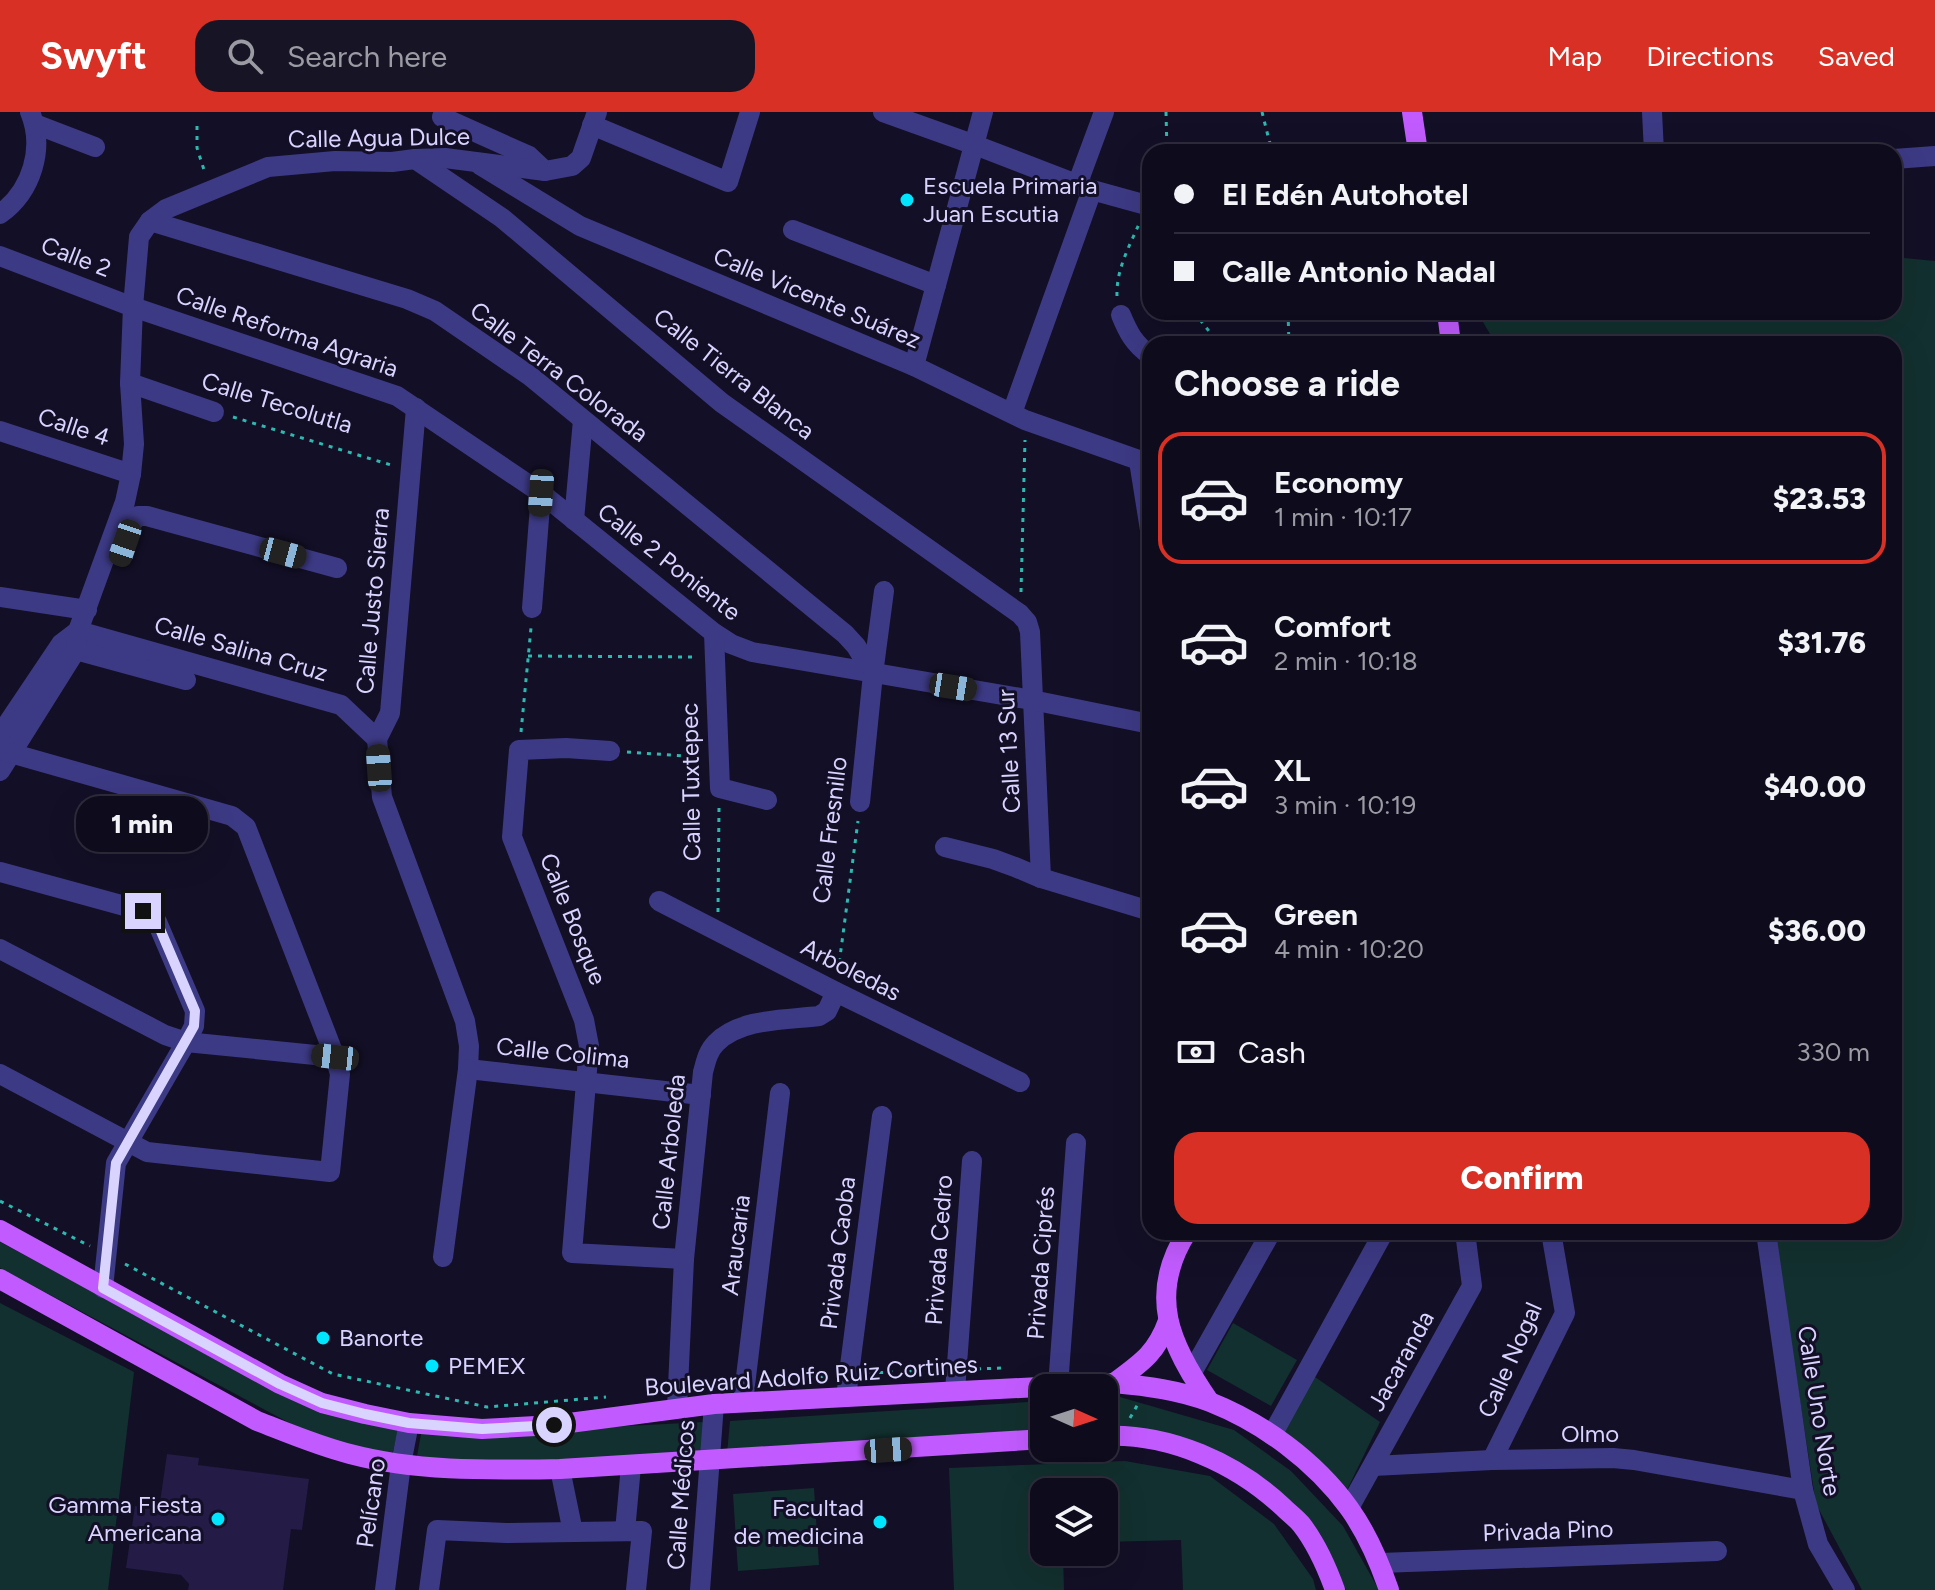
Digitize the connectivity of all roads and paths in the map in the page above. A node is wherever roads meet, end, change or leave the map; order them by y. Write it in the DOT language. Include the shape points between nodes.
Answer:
graph roads {
  1 [pos="750,112"];
  2 [pos="883,112"];
  3 [pos="983,112"];
  4 [pos="1104,112"];
  5 [pos="1166,112"];
  6 [pos="1262,112"];
  7 [pos="1412,112"];
  8 [pos="1652,112"];
  9 [pos="442,117"];
  10 [pos="33,118"];
  11 [pos="594,119"];
  12 [pos="197,126"];
  13 [pos="1167,144"];
  14 [pos="1270,144"];
  15 [pos="1417,144"];
  16 [pos="1654,144"];
  17 [pos="975,145"];
  18 [pos="95,147"];
  19 [pos="1935,156"];
  20 [pos="1902,158"];
  21 [pos="415,159"];
  22 [pos="473,161"];
  23 [pos="545,171"];
  24 [pos="1084,188"];
  25 [pos="210,191"];
  26 [pos="1142,204"];
  27 [pos="0,214"];
  28 [pos="1142,219"];
  29 [pos="150,221"];
  30 [pos="793,230"];
  31 [pos="0,256"];
  32 [pos="936,285"];
  33 [pos="133,307"];
  34 [pos="1121,315"];
  35 [pos="1200,320"];
  36 [pos="1213,336"];
  37 [pos="1142,349"];
  38 [pos="914,366"];
  39 [pos="130,383"];
  40 [pos="416,408"];
  41 [pos="214,412"];
  42 [pos="1019,417"];
  43 [pos="583,420"];
  44 [pos="0,431"];
  45 [pos="1142,461"];
  46 [pos="410,470"];
  47 [pos="131,474"];
  48 [pos="541,493"];
  49 [pos="574,520"];
  50 [pos="337,568"];
  51 [pos="100,575"];
  52 [pos="884,591"];
  53 [pos="0,597"];
  54 [pos="532,608"];
  55 [pos="87,610"];
  56 [pos="1024,618"];
  57 [pos="714,633"];
  58 [pos="77,640"];
  59 [pos="528,656"];
  60 [pos="715,657"];
  61 [pos="873,674"];
  62 [pos="186,680"];
  63 [pos="1032,700"];
  64 [pos="1142,722"];
  65 [pos="0,735"];
  66 [pos="377,739"];
  67 [pos="519,750"];
  68 [pos="610,751"];
  69 [pos="4,758"];
  70 [pos="719,759"];
  71 [pos="720,788"];
  72 [pos="767,800"];
  73 [pos="860,802"];
  74 [pos="945,847"];
  75 [pos="0,872"];
  76 [pos="1041,878"];
  77 [pos="659,901"];
  78 [pos="1142,909"];
  79 [pos="718,932"];
  80 [pos="0,949"];
  81 [pos="836,992"];
  82 [pos="186,1042"];
  83 [pos="335,1057"];
  84 [pos="468,1069"];
  85 [pos="0,1074"];
  86 [pos="588,1082"];
  87 [pos="1020,1082"];
  88 [pos="780,1093"];
  89 [pos="701,1095"];
  90 [pos="882,1116"];
  91 [pos="126,1142"];
  92 [pos="1076,1143"];
  93 [pos="972,1161"];
  94 [pos="0,1201"];
  95 [pos="0,1230"];
  96 [pos="1182,1240"];
  97 [pos="1266,1240"];
  98 [pos="1379,1240"];
  99 [pos="1466,1240"];
  100 [pos="1552,1240"];
  101 [pos="1767,1240"];
  102 [pos="106,1254"];
  103 [pos="443,1257"];
  104 [pos="684,1259"];
  105 [pos="0,1279"];
  106 [pos="103,1288"];
  107 [pos="1168,1321"];
  108 [pos="1001,1368"];
  109 [pos="957,1369"];
  110 [pos="849,1374"];
  111 [pos="1059,1374"];
  112 [pos="1191,1374"];
  113 [pos="790,1379"];
  114 [pos="1118,1380"];
  115 [pos="1118,1383"];
  116 [pos="1148,1386"];
  117 [pos="1030,1387"];
  118 [pos="955,1391"];
  119 [pos="614,1397"];
  120 [pos="846,1397"];
  121 [pos="1209,1401"];
  122 [pos="743,1402"];
  123 [pos="714,1404"];
  124 [pos="677,1408"];
  125 [pos="409,1423"];
  126 [pos="1118,1428"];
  127 [pos="1272,1435"];
  128 [pos="1118,1437"];
  129 [pos="1030,1440"];
  130 [pos="1492,1460"];
  131 [pos="711,1461"];
  132 [pos="401,1464"];
  133 [pos="631,1466"];
  134 [pos="1373,1466"];
  135 [pos="560,1469"];
  136 [pos="1803,1490"];
  137 [pos="1349,1508"];
  138 [pos="625,1531"];
  139 [pos="573,1532"];
  140 [pos="1717,1551"];
  141 [pos="1380,1563"];
  142 [pos="392,1588"];
  143 [pos="429,1590"];
  144 [pos="636,1590"];
  145 [pos="700,1590"];
  146 [pos="1335,1590"];
  147 [pos="1389,1590"];
  148 [pos="1845,1590"];
  1 -- 11 [label="street" via="728,182"];
  2 -- 17 [label="street"];
  3 -- 17 [label="street"];
  4 -- 24 [label="street"];
  5 -- 13 [label="path"];
  6 -- 14 [label="path"];
  7 -- 15 [label="main road"];
  8 -- 16 [label="street"];
  9 -- 23 [label="street" via="529,156"];
  10 -- 18 [label="street"];
  10 -- 27 [label="street" via="37,151 32,172 22,192"];
  11 -- 23 [label="street, Calle Agua Dulce" via="581,158 572,166"];
  12 -- 25 [label="path" via="197,148"];
  17 -- 24 [label="street"];
  17 -- 32 [label="street"];
  19 -- 20 [label="street"];
  21 -- 22 [label="street, Calle Agua Dulce"];
  21 -- 25 [label="street, Calle Agua Dulce" via="268,167"];
  21 -- 56 [label="street, Calle Tierra Blanca" via="502,218 722,403"];
  22 -- 23 [label="street, Calle Agua Dulce"];
  22 -- 38 [label="street, Calle Vicente Suárez" via="580,226"];
  24 -- 26 [label="street"];
  24 -- 42 [label="street"];
  25 -- 29 [label="street, Calle Agua Dulce"];
  28 -- 34 [label="path" via="1120,268"];
  29 -- 33 [label="street" via="139,237"];
  29 -- 43 [label="street, Calle Terra Colorada" via="435,311"];
  30 -- 32 [label="street"];
  31 -- 33 [label="street, Calle 2"];
  32 -- 38 [label="street"];
  33 -- 39 [label="street"];
  33 -- 40 [label="street, Calle Reforma Agraria" via="397,396"];
  34 -- 37 [label="street"];
  35 -- 36 [label="path"];
  38 -- 42 [label="street, Calle Vicente Suárez"];
  39 -- 41 [label="street, Calle Tecolutla"];
  39 -- 47 [label="street"];
  40 -- 46 [label="street, Calle Justo Sierra"];
  40 -- 48 [label="street, Calle Reforma Agraria"];
  41 -- 46 [label="path, Calle Tecolutla"];
  42 -- 45 [label="street, Calle Vicente Suárez"];
  42 -- 56 [label="path"];
  43 -- 49 [label="street"];
  43 -- 61 [label="street, Calle Terra Colorada" via="845,634"];
  44 -- 47 [label="street, Calle 4"];
  46 -- 66 [label="street, Calle Justo Sierra" via="390,713"];
  47 -- 51 [label="street"];
  48 -- 49 [label="street, Calle 2 Poniente"];
  48 -- 54 [label="street"];
  49 -- 57 [label="street, Calle 2 Poniente"];
  50 -- 51 [label="street" via="138,516 118,561"];
  51 -- 55 [label="street"];
  52 -- 61 [label="street, Calle Fresnillo"];
  53 -- 55 [label="street"];
  54 -- 59 [label="path"];
  55 -- 58 [label="street"];
  56 -- 63 [label="street, Calle 13 Sur" via="1030,632"];
  57 -- 60 [label="street, Calle Tuxtepec"];
  57 -- 61 [label="street, Calle 2 Poniente" via="752,652"];
  58 -- 62 [label="street, Calle Salina Cruz"];
  58 -- 65 [label="street" via="61,644"];
  58 -- 66 [label="street, Calle Salina Cruz" via="341,705"];
  58 -- 69 [label="street"];
  59 -- 60 [label="path"];
  59 -- 67 [label="path"];
  60 -- 70 [label="street, Calle Tuxtepec"];
  61 -- 63 [label="street, Calle 2 Poniente"];
  61 -- 73 [label="street, Calle Fresnillo"];
  63 -- 64 [label="street, Calle 2 Poniente"];
  63 -- 76 [label="street, Calle 13 Sur"];
  66 -- 84 [label="street, Calle Justo Sierra" via="382,797 465,1021"];
  67 -- 68 [label="street"];
  67 -- 86 [label="street, Calle Bosque" via="512,837 584,1020"];
  68 -- 70 [label="path"];
  69 -- 83 [label="street" via="232,816 246,827"];
  70 -- 71 [label="street, Calle Tuxtepec"];
  71 -- 72 [label="street"];
  71 -- 79 [label="path, Calle Tuxtepec"];
  73 -- 81 [label="path, Calle Fresnillo"];
  74 -- 76 [label="street"];
  75 -- 82 [label="street" via="143,911 157,922 195,1011"];
  76 -- 78 [label="street"];
  77 -- 79 [label="street, Arboledas"];
  79 -- 81 [label="street, Arboledas"];
  80 -- 82 [label="street"];
  81 -- 87 [label="street, Arboledas"];
  81 -- 89 [label="street, Calle Arboleda" via="819,1016 754,1024 716,1043 707,1056"];
  82 -- 83 [label="street"];
  82 -- 91 [label="street"];
  83 -- 91 [label="street" via="340,1074 330,1172 147,1152"];
  84 -- 86 [label="street, Calle Colima"];
  84 -- 103 [label="street, Calle Justo Sierra"];
  85 -- 91 [label="street"];
  86 -- 89 [label="street, Calle Colima"];
  86 -- 104 [label="street, Calle Bosque" via="572,1253"];
  88 -- 122 [label="street, Araucaria"];
  89 -- 104 [label="street, Calle Arboleda"];
  90 -- 110 [label="street, Privada Caoba"];
  91 -- 102 [label="street" via="116,1163"];
  92 -- 111 [label="street, Privada Ciprés"];
  93 -- 109 [label="street, Privada Cedro"];
  94 -- 102 [label="path"];
  95 -- 106 [label="main road, Boulevard Adolfo Ruiz Cortines"];
  96 -- 107 [label="main road" via="1166,1283"];
  97 -- 112 [label="street"];
  98 -- 127 [label="street"];
  99 -- 134 [label="street, Jacaranda" via="1472,1286"];
  100 -- 130 [label="street, Calle Nogal" via="1565,1313"];
  101 -- 136 [label="street, Calle Uno Norte"];
  102 -- 106 [label="street"];
  102 -- 119 [label="path" via="333,1374 487,1407"];
  104 -- 124 [label="street, Calle Arboleda"];
  105 -- 132 [label="main road" via="257,1421 351,1455"];
  106 -- 125 [label="main road, Boulevard Adolfo Ruiz Cortines" via="322,1403"];
  107 -- 112 [label="main road"];
  107 -- 114 [label="main road" via="1151,1354"];
  108 -- 109 [label="path"];
  109 -- 110 [label="path"];
  109 -- 118 [label="street, Privada Cedro"];
  110 -- 113 [label="path"];
  110 -- 120 [label="street, Privada Caoba"];
  112 -- 121 [label="main road"];
  115 -- 116 [label="main road, Boulevard Adolfo Ruiz Cortines"];
  116 -- 121 [label="main road, Boulevard Adolfo Ruiz Cortines"];
  116 -- 126 [label="path"];
  117 -- 118 [label="main road, Boulevard Adolfo Ruiz Cortines"];
  118 -- 120 [label="main road, Boulevard Adolfo Ruiz Cortines"];
  120 -- 122 [label="main road, Boulevard Adolfo Ruiz Cortines"];
  121 -- 127 [label="main road, Boulevard Adolfo Ruiz Cortines"];
  122 -- 123 [label="main road, Boulevard Adolfo Ruiz Cortines"];
  123 -- 124 [label="main road, Boulevard Adolfo Ruiz Cortines"];
  123 -- 131 [label="street, Calle Médicos"];
  124 -- 125 [label="main road, Boulevard Adolfo Ruiz Cortines" via="540,1426 482,1429"];
  125 -- 132 [label="street, Pelícano"];
  127 -- 137 [label="main road, Boulevard Adolfo Ruiz Cortines"];
  128 -- 146 [label="main road" via="1170,1443 1223,1463 1264,1489 1301,1524"];
  129 -- 131 [label="main road"];
  130 -- 134 [label="street, Olmo"];
  130 -- 136 [label="street, Olmo" via="1634,1460"];
  131 -- 133 [label="main road"];
  131 -- 145 [label="street, Calle Médicos"];
  132 -- 135 [label="main road"];
  132 -- 142 [label="street, Pelícano"];
  133 -- 135 [label="main road"];
  133 -- 138 [label="street"];
  134 -- 137 [label="street, Jacaranda"];
  135 -- 139 [label="street"];
  136 -- 148 [label="street, Calle Uno Norte" via="1818,1544"];
  137 -- 141 [label="main road, Boulevard Adolfo Ruiz Cortines"];
  138 -- 139 [label="street"];
  138 -- 144 [label="street" via="642,1531"];
  139 -- 143 [label="street" via="437,1530"];
  140 -- 141 [label="street, Privada Pino"];
  141 -- 147 [label="main road, Boulevard Adolfo Ruiz Cortines"];
}
